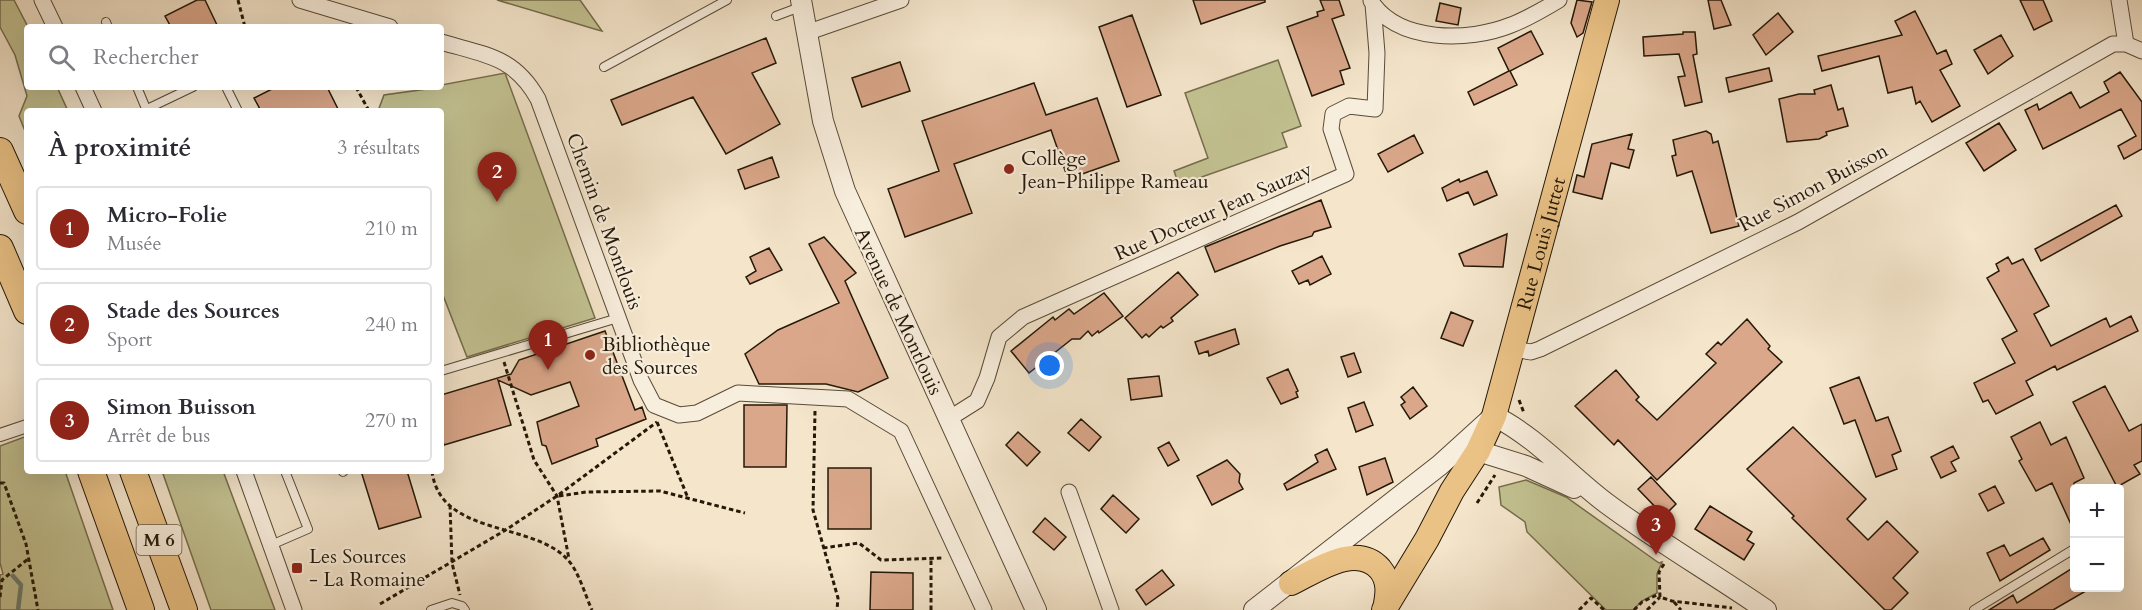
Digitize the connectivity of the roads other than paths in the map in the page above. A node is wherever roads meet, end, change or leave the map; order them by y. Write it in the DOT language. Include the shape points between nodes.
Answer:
graph roads {
  1 [pos="42,0"];
  2 [pos="300,0"];
  3 [pos="727,0"];
  4 [pos="901,0"];
  5 [pos="1560,0"];
  6 [pos="1607,0"];
  7 [pos="2119,0"];
  8 [pos="1371,2"];
  9 [pos="801,3"];
  10 [pos="776,16"];
  11 [pos="54,24"];
  12 [pos="380,24"];
  13 [pos="806,33"];
  14 [pos="444,43"];
  15 [pos="2126,44"];
  16 [pos="2142,51"];
  17 [pos="604,67"];
  18 [pos="84,90"];
  19 [pos="138,90"];
  20 [pos="187,90"];
  21 [pos="227,90"];
  22 [pos="93,108"];
  23 [pos="146,108"];
  24 [pos="151,108"];
  25 [pos="236,108"];
  26 [pos="0,151"];
  27 [pos="24,205"];
  28 [pos="0,248"];
  29 [pos="24,304"];
  30 [pos="618,318"];
  31 [pos="1514,349"];
  32 [pos="444,370"];
  33 [pos="1494,416"];
  34 [pos="950,418"];
  35 [pos="24,427"];
  36 [pos="0,435"];
  37 [pos="1478,451"];
  38 [pos="1440,465"];
  39 [pos="92,474"];
  40 [pos="134,474"];
  41 [pos="245,474"];
  42 [pos="286,474"];
  43 [pos="1069,492"];
  44 [pos="1607,504"];
  45 [pos="271,545"];
  46 [pos="2070,551"];
  47 [pos="1290,583"];
  48 [pos="464,608"];
  49 [pos="141,610"];
  50 [pos="184,610"];
  51 [pos="294,610"];
  52 [pos="431,610"];
  53 [pos="984,610"];
  54 [pos="1036,610"];
  55 [pos="1111,610"];
  56 [pos="1254,610"];
  57 [pos="1390,610"];
  58 [pos="1766,610"];
  59 [pos="1974,610"];
  1 -- 11 [label="street"];
  2 -- 12 [label="street"];
  3 -- 17 [label="lane"];
  4 -- 13 [label="street"];
  5 -- 8 [label="street" via="1510,26 1454,36 1432,35 1400,26"];
  6 -- 31 [label="main road, Rue Louis Juttet"];
  7 -- 15 [label="street"];
  8 -- 34 [label="street, Rue Docteur Jean Sauzay" via="1377,53 1375,109 1349,106 1333,114 1331,129 1346,174 1023,317 999,337 977,401"];
  9 -- 10 [label="lane"];
  9 -- 13 [label="street, Avenue de Montlouis"];
  13 -- 34 [label="street, Avenue de Montlouis" via="823,121 844,192"];
  14 -- 30 [label="street, Chemin de Montlouis" via="502,61 527,79 538,99"];
  15 -- 16 [label="street"];
  15 -- 31 [label="street, Rue Simon Buisson" via="2113,44 1747,248 1540,349"];
  18 -- 22 [label="street"];
  19 -- 23 [label="lane"];
  20 -- 24 [label="lane"];
  21 -- 25 [label="lane"];
  26 -- 27 [label="highway"];
  28 -- 29 [label="highway"];
  30 -- 32 [label="lane"];
  30 -- 53 [label="street, Chemin de Montlouis" via="641,380 663,418 697,413 738,393 815,397 848,399 902,431"];
  31 -- 33 [label="main road, Rue Louis Juttet"];
  33 -- 37 [label="main road, Rue Louis Juttet"];
  33 -- 38 [label="street"];
  33 -- 44 [label="street" via="1517,427"];
  34 -- 54 [label="street, Avenue de Montlouis"];
  35 -- 36 [label="street"];
  37 -- 38 [label="street"];
  37 -- 44 [label="street" via="1545,474"];
  37 -- 57 [label="main road, Rue Louis Juttet" via="1452,491"];
  38 -- 47 [label="street"];
  39 -- 49 [label="highway, M 6"];
  40 -- 50 [label="highway, M 6"];
  41 -- 45 [label="street"];
  42 -- 45 [label="lane" via="308,529"];
  43 -- 55 [label="street"];
  44 -- 58 [label="street"];
  45 -- 51 [label="street"];
  46 -- 59 [label="lane"];
  47 -- 56 [label="street"];
  47 -- 57 [label="main road" via="1344,558 1360,557 1375,564 1385,575"];
  48 -- 52 [label="lane" via="452,603"];
}
